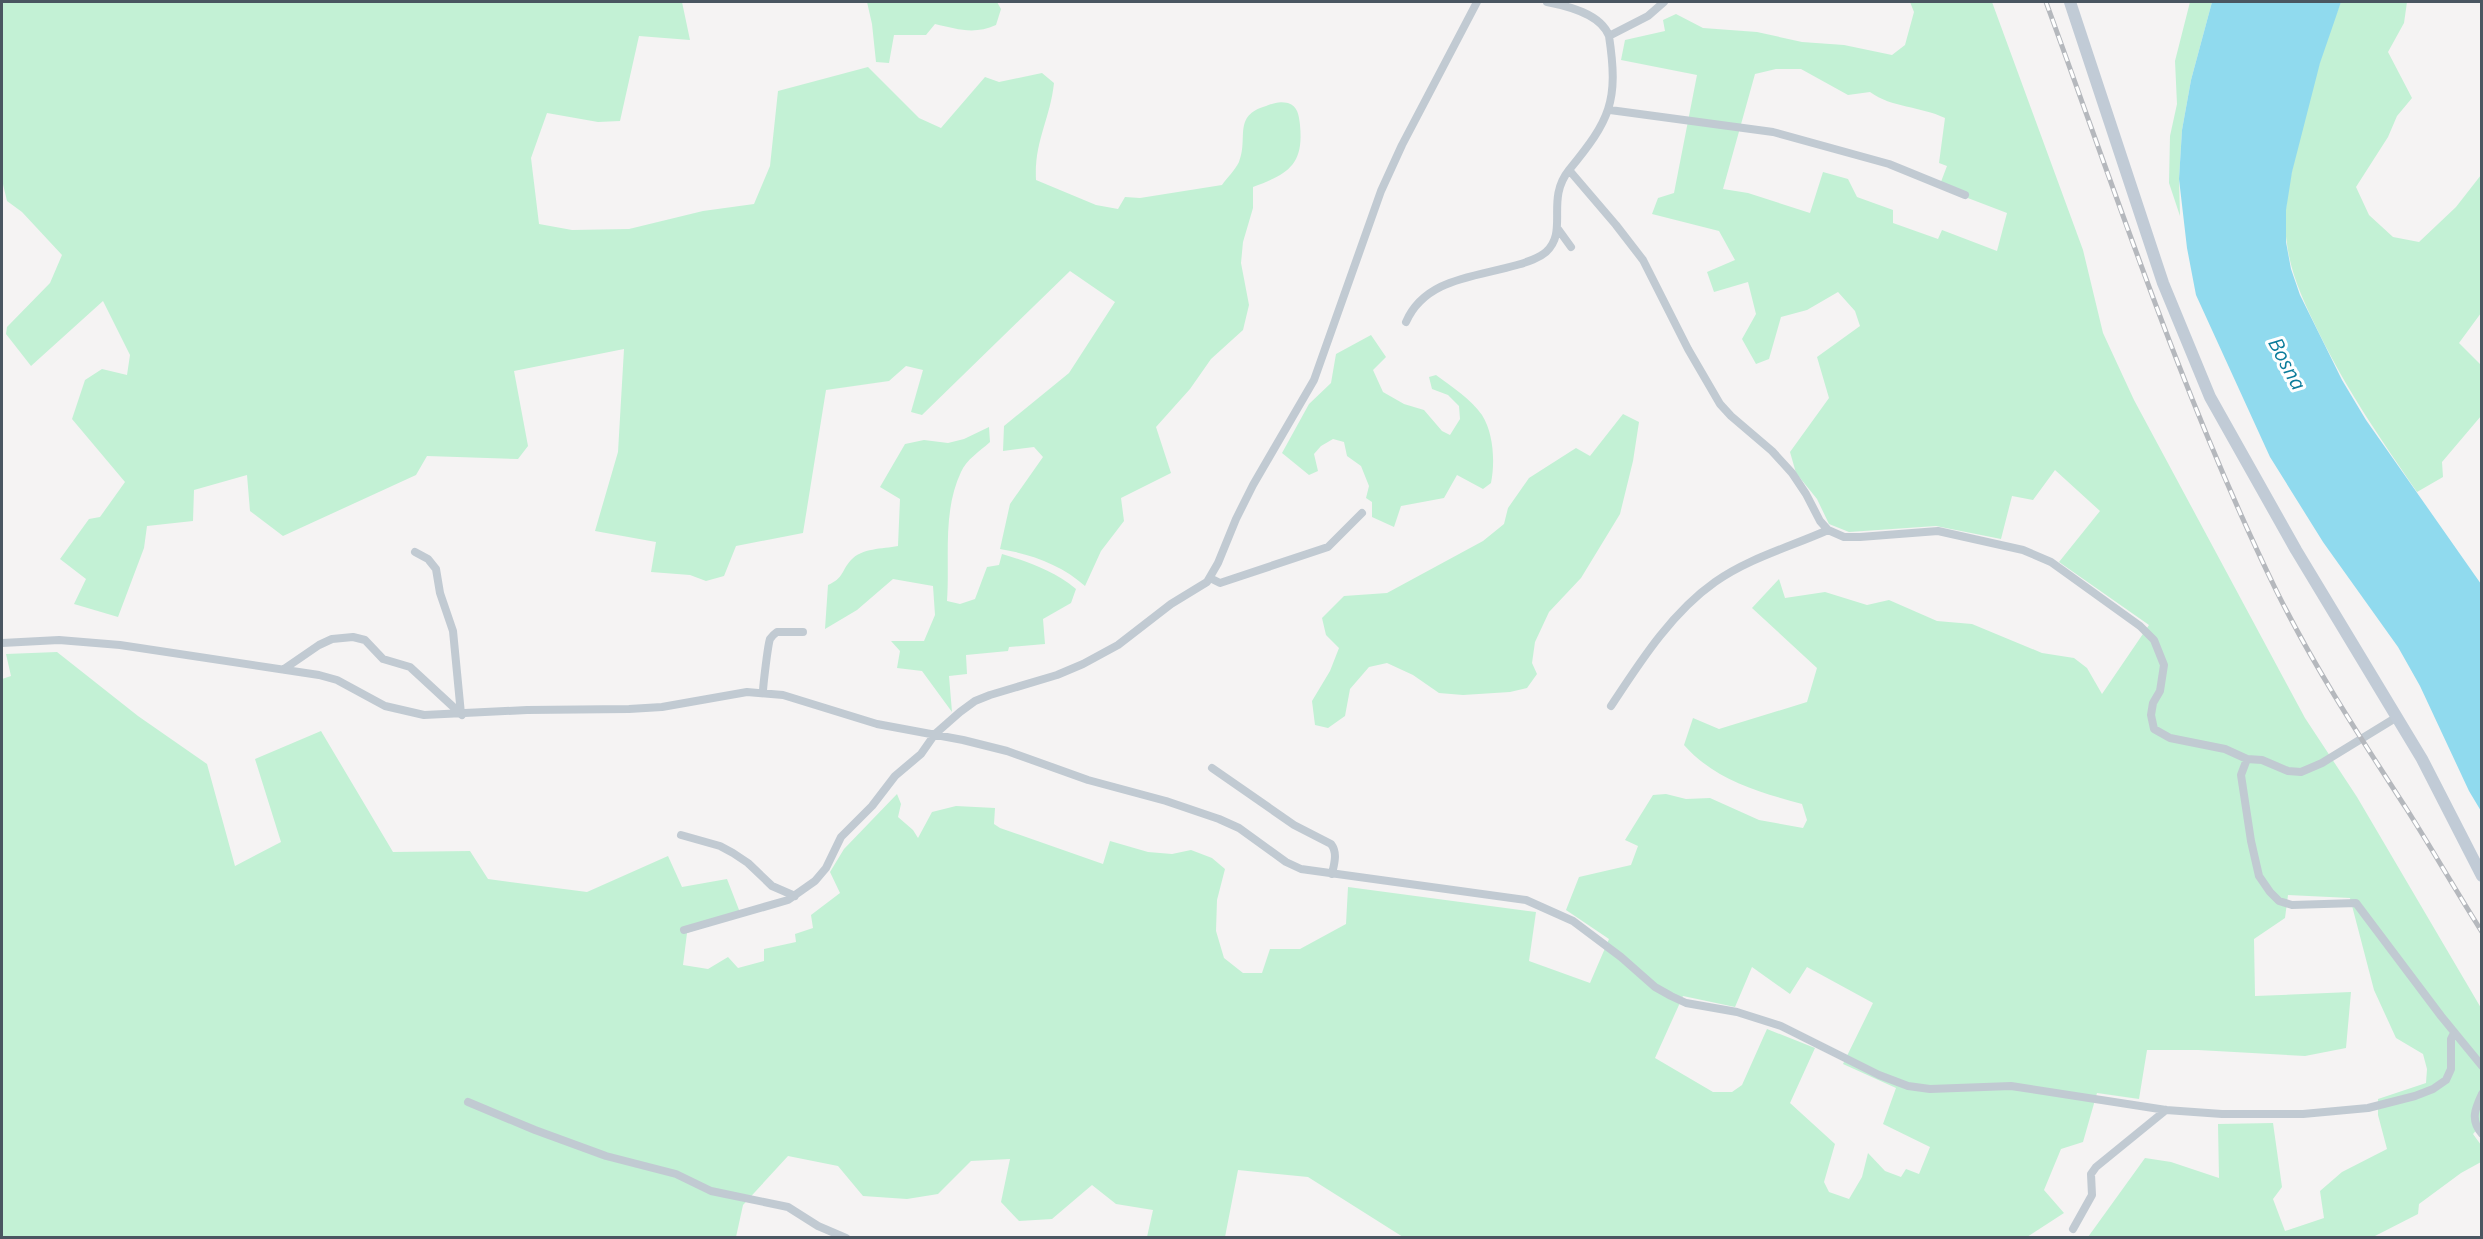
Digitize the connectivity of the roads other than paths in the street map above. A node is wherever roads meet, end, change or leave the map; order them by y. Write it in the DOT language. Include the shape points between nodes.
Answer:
graph roads {
  1 [pos="1477,2"];
  2 [pos="1547,2"];
  3 [pos="1664,2"];
  4 [pos="2070,2"];
  5 [pos="1610,36"];
  6 [pos="1610,110"];
  7 [pos="1569,170"];
  8 [pos="1965,195"];
  9 [pos="1558,229"];
  10 [pos="1571,247"];
  11 [pos="1406,322"];
  12 [pos="1362,513"];
  13 [pos="1828,530"];
  14 [pos="415,552"];
  15 [pos="1210,578"];
  16 [pos="803,632"];
  17 [pos="2,643"];
  18 [pos="284,669"];
  19 [pos="763,692"];
  20 [pos="1611,706"];
  21 [pos="462,715"];
  22 [pos="2397,717"];
  23 [pos="935,734"];
  24 [pos="2247,759"];
  25 [pos="1212,768"];
  26 [pos="681,835"];
  27 [pos="1332,874"];
  28 [pos="2481,876"];
  29 [pos="795,896"];
  30 [pos="684,930"];
  31 [pos="2454,1033"];
  32 [pos="2481,1066"];
  33 [pos="2481,1094"];
  34 [pos="468,1102"];
  35 [pos="2166,1110"];
  36 [pos="2481,1134"];
  37 [pos="2073,1229"];
  38 [pos="846,1238"];
  1 -- 15 [label="street" via="1381,191 1314,380 1253,485"];
  2 -- 5 [label="street" via="1592,18"];
  3 -- 5 [label="street" via="1648,16"];
  4 -- 22 [label="main road" via="2163,283 2210,398"];
  5 -- 6 [label="street"];
  6 -- 7 [label="street"];
  6 -- 8 [label="street" via="1773,132 1889,164"];
  7 -- 9 [label="street" via="1560,182 1557,197"];
  7 -- 13 [label="street" via="1643,260 1720,404 1792,473"];
  9 -- 10 [label="street"];
  9 -- 11 [label="street" via="1551,246 1538,258 1431,291 1418,302"];
  12 -- 15 [label="street" via="1338,540 1314,553 1220,583"];
  13 -- 20 [label="street" via="1751,562 1689,603"];
  13 -- 24 [label="street" via="1844,537 1938,531 2023,550 2051,562 2154,640 2164,665 2151,715 2154,729 2170,738 2225,749"];
  14 -- 21 [label="street" via="436,569 450,620"];
  15 -- 23 [label="street" via="1118,645 1057,675 975,701"];
  16 -- 19 [label="street" via="777,632 772,637"];
  17 -- 18 [label="street" via="59,640 120,645"];
  18 -- 21 [label="street" via="337,680 404,712"];
  18 -- 21 [label="street" via="325,642 343,637 364,640 383,659 410,667"];
  19 -- 21 [label="street" via="640,708"];
  19 -- 23 [label="street" via="885,726"];
  22 -- 24 [label="street" via="2301,772"];
  22 -- 28 [label="main road"];
  23 -- 27 [label="street" via="1007,751 1219,819 1239,828 1286,862"];
  23 -- 29 [label="street" via="921,754 895,776 841,837 820,876"];
  24 -- 31 [label="street" via="2241,775 2251,841 2259,876 2270,892 2279,901 2292,905 2356,903"];
  25 -- 27 [label="street" via="1294,825 1331,844 1335,856"];
  26 -- 29 [label="street" via="720,846 748,863 772,886"];
  27 -- 35 [label="street" via="1526,900 1573,921 1671,996 1782,1026 1908,1086 2011,1086"];
  29 -- 30 [label="street"];
  31 -- 32 [label="street"];
  31 -- 35 [label="street" via="2451,1070 2446,1080 2415,1096 2368,1108 2303,1114"];
  33 -- 36 [label="street" via="2474,1118"];
  34 -- 38 [label="street" via="606,1156 676,1174 711,1191 788,1208"];
  35 -- 37 [label="street" via="2096,1167 2091,1174 2092,1195"];
}
